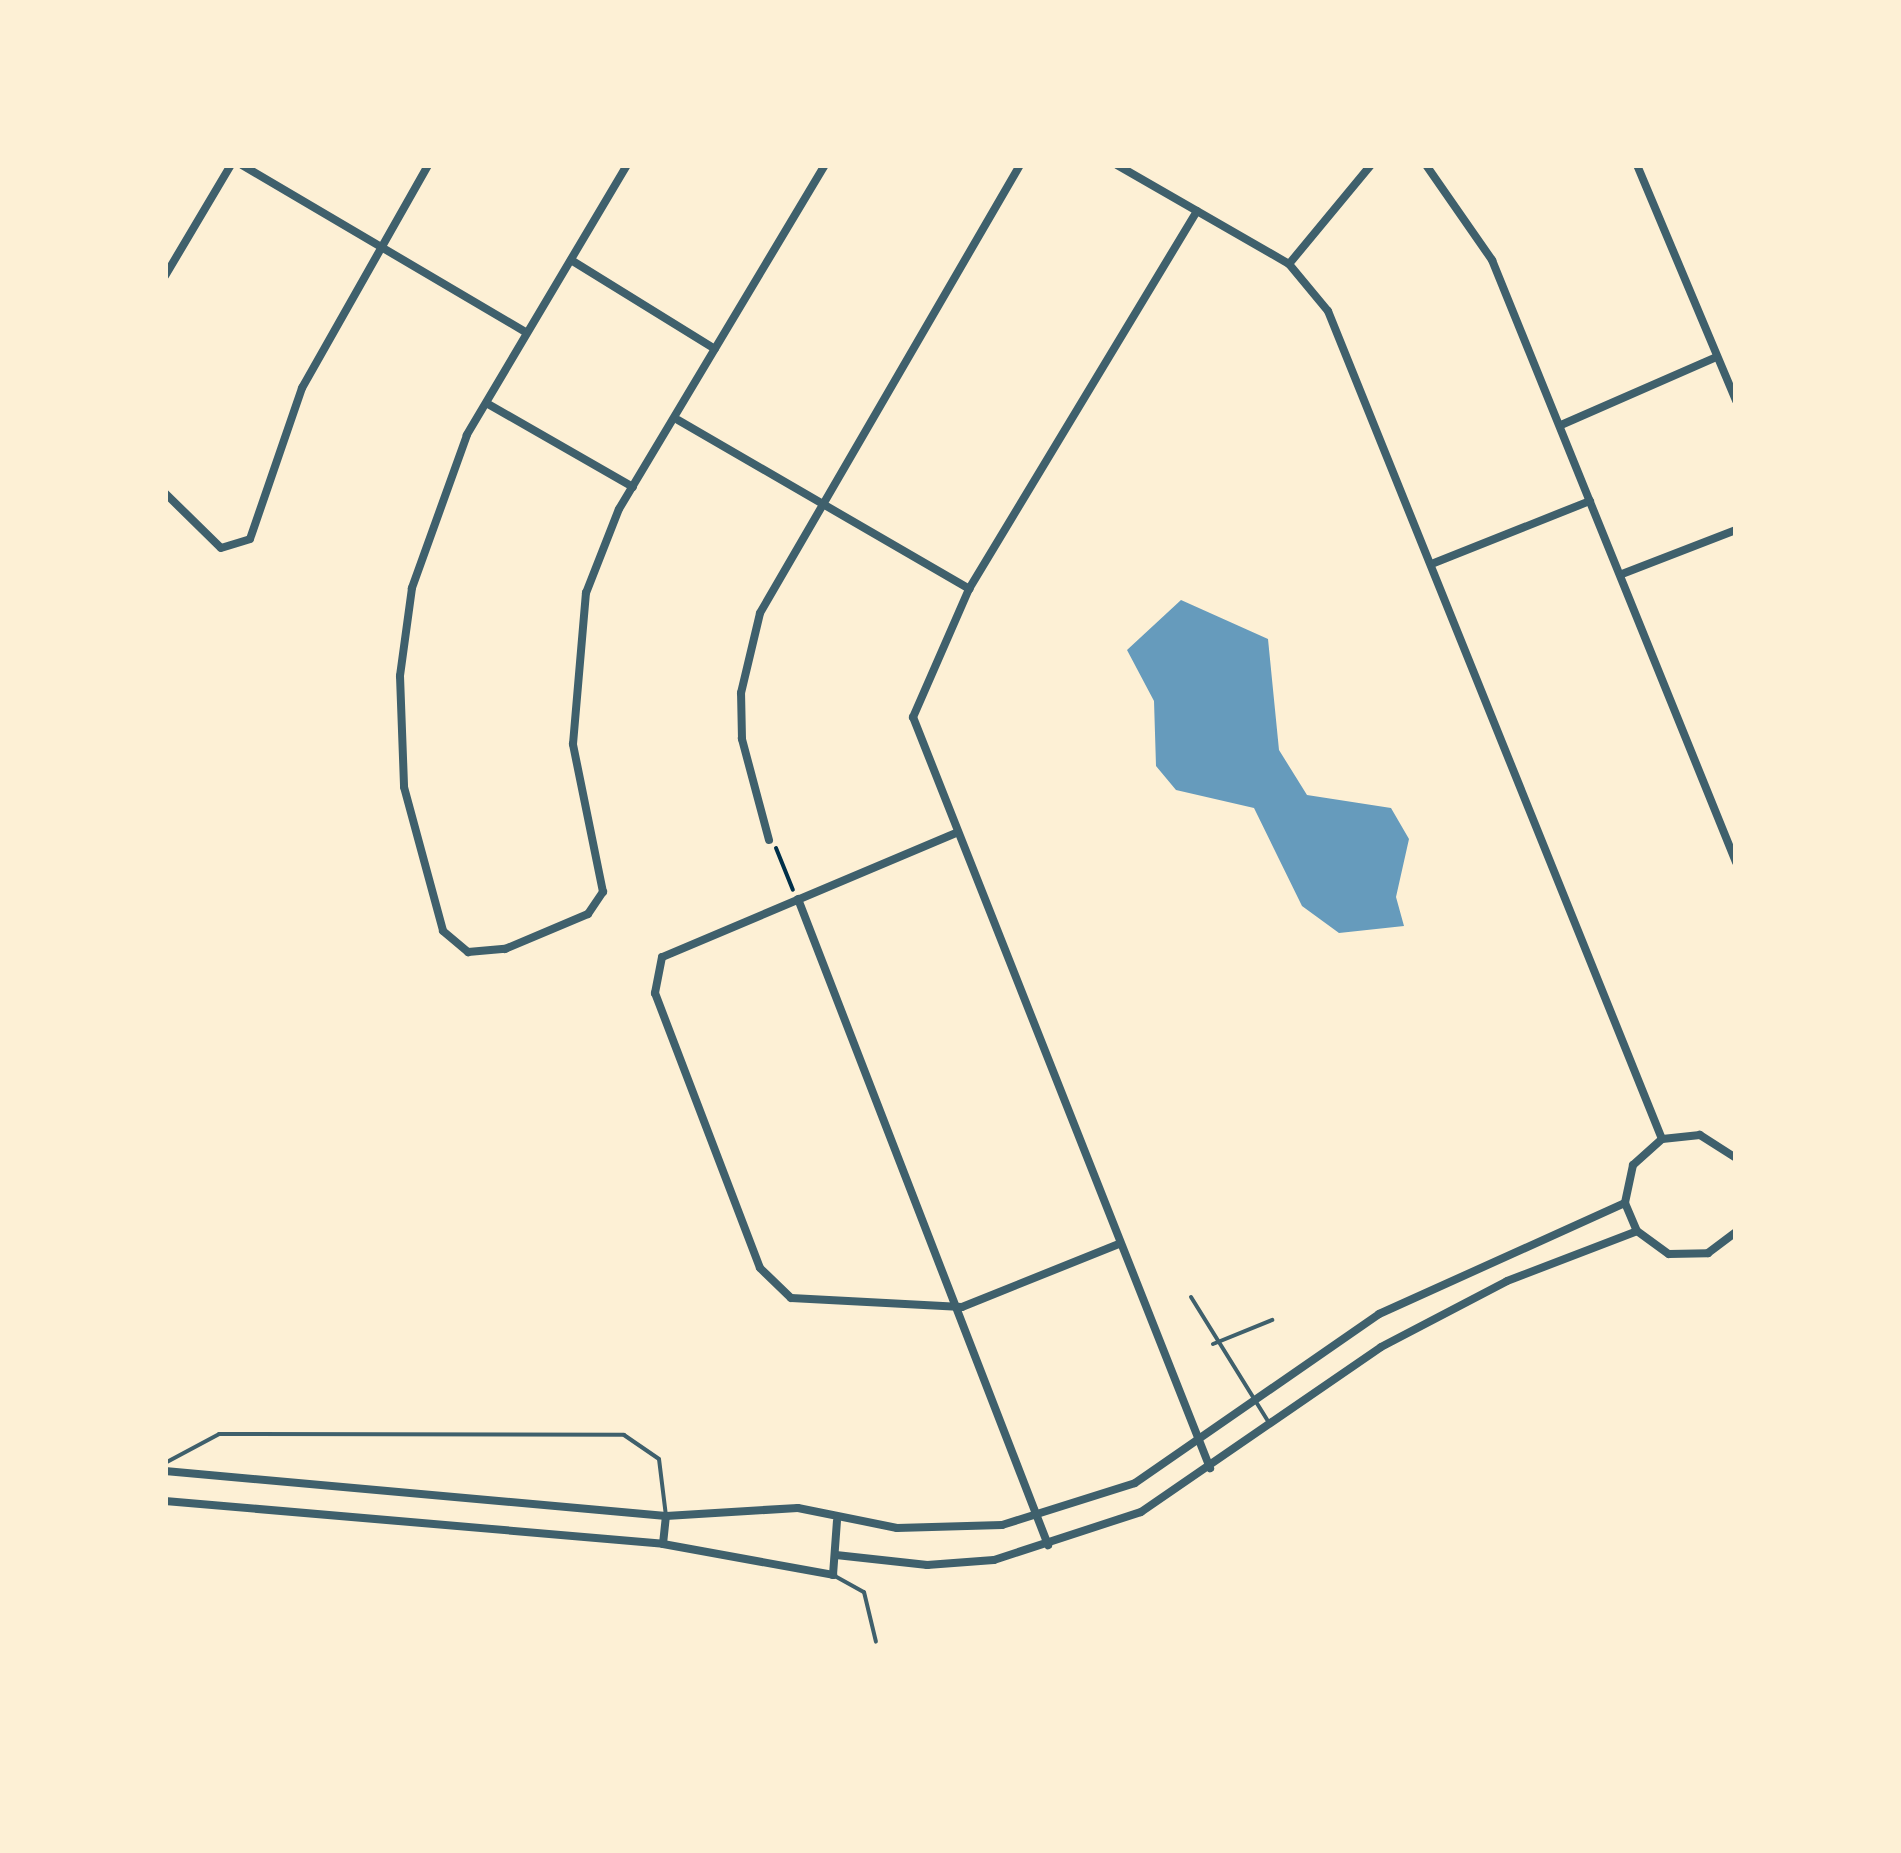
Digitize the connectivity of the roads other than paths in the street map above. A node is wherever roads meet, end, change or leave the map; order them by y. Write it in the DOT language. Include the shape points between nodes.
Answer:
graph roads {
  1 [pos="231,165"];
  2 [pos="242,165"];
  3 [pos="428,165"];
  4 [pos="627,165"];
  5 [pos="826,165"];
  6 [pos="1020,165"];
  7 [pos="1117,165"];
  8 [pos="1371,165"];
  9 [pos="1426,165"];
  10 [pos="1636,165"];
  11 [pos="1197,211"];
  12 [pos="382,244"];
  13 [pos="571,260"];
  14 [pos="1289,264"];
  15 [pos="165,276"];
  16 [pos="526,332"];
  17 [pos="715,349"];
  18 [pos="1717,357"];
  19 [pos="1736,401"];
  20 [pos="488,404"];
  21 [pos="678,420"];
  22 [pos="1561,425"];
  23 [pos="633,486"];
  24 [pos="165,493"];
  25 [pos="1590,501"];
  26 [pos="823,506"];
  27 [pos="1736,530"];
  28 [pos="1434,563"];
  29 [pos="1622,574"];
  30 [pos="969,589"];
  31 [pos="956,833"];
  32 [pos="770,840"];
  33 [pos="1736,862"];
  34 [pos="798,899"];
  35 [pos="1662,1139"];
  36 [pos="1736,1158"];
  37 [pos="1625,1204"];
  38 [pos="1637,1231"];
  39 [pos="1736,1232"];
  40 [pos="1119,1244"];
  41 [pos="1191,1297"];
  42 [pos="962,1307"];
  43 [pos="1272,1320"];
  44 [pos="1214,1344"];
  45 [pos="1250,1402"];
  46 [pos="1268,1423"];
  47 [pos="1199,1442"];
  48 [pos="165,1464"];
  49 [pos="1210,1468"];
  50 [pos="165,1472"];
  51 [pos="165,1501"];
  52 [pos="1038,1514"];
  53 [pos="666,1516"];
  54 [pos="837,1521"];
  55 [pos="663,1544"];
  56 [pos="1048,1545"];
  57 [pos="836,1555"];
  58 [pos="833,1576"];
  59 [pos="876,1642"];
  1 -- 15 [label="street"];
  2 -- 12 [label="street"];
  3 -- 12 [label="street"];
  4 -- 13 [label="street"];
  5 -- 17 [label="street"];
  6 -- 26 [label="street"];
  7 -- 11 [label="street"];
  8 -- 14 [label="street"];
  9 -- 22 [label="street" via="1492,260"];
  10 -- 18 [label="street"];
  11 -- 14 [label="street"];
  11 -- 30 [label="street"];
  12 -- 16 [label="street"];
  12 -- 24 [label="street" via="302,388 244,546 209,541"];
  13 -- 16 [label="street"];
  13 -- 17 [label="street"];
  14 -- 28 [label="street" via="1346,344"];
  16 -- 20 [label="street"];
  17 -- 21 [label="street"];
  18 -- 19 [label="street"];
  18 -- 22 [label="street"];
  20 -- 23 [label="street"];
  20 -- 23 [label="street" via="424,541 400,676 412,838 443,931 468,952 505,949 588,914 604,892 573,744 572,672 600,550"];
  21 -- 23 [label="street"];
  21 -- 26 [label="street"];
  22 -- 25 [label="street"];
  25 -- 28 [label="street"];
  25 -- 29 [label="street"];
  26 -- 30 [label="street"];
  26 -- 32 [label="street" via="760,613 746,663 742,739"];
  27 -- 29 [label="street"];
  28 -- 35 [label="street"];
  29 -- 33 [label="street"];
  30 -- 31 [label="street" via="913,718"];
  31 -- 34 [label="street"];
  31 -- 40 [label="street"];
  34 -- 42 [label="street"];
  34 -- 42 [label="street" via="678,945 656,974 760,1268 792,1298"];
  35 -- 36 [label="street" via="1700,1135"];
  35 -- 37 [label="street" via="1633,1165"];
  37 -- 38 [label="street"];
  37 -- 45 [label="street" via="1427,1288"];
  38 -- 39 [label="street" via="1688,1256"];
  38 -- 46 [label="street" via="1450,1310"];
  40 -- 42 [label="street"];
  40 -- 47 [label="street"];
  41 -- 44 [label="lane"];
  42 -- 52 [label="street"];
  43 -- 44 [label="lane"];
  44 -- 45 [label="lane"];
  45 -- 46 [label="lane"];
  45 -- 47 [label="street"];
  46 -- 49 [label="street"];
  47 -- 49 [label="street"];
  47 -- 52 [label="street" via="1135,1482"];
  48 -- 53 [label="lane" via="218,1434 624,1435 659,1459"];
  49 -- 56 [label="street" via="1140,1512"];
  50 -- 53 [label="street"];
  51 -- 55 [label="street"];
  52 -- 54 [label="street" via="954,1530"];
  52 -- 56 [label="street"];
  53 -- 54 [label="street" via="798,1508"];
  53 -- 55 [label="street"];
  54 -- 57 [label="street"];
  55 -- 58 [label="street"];
  56 -- 57 [label="street" via="954,1565"];
  57 -- 58 [label="street"];
  58 -- 59 [label="lane" via="864,1592"];
}
